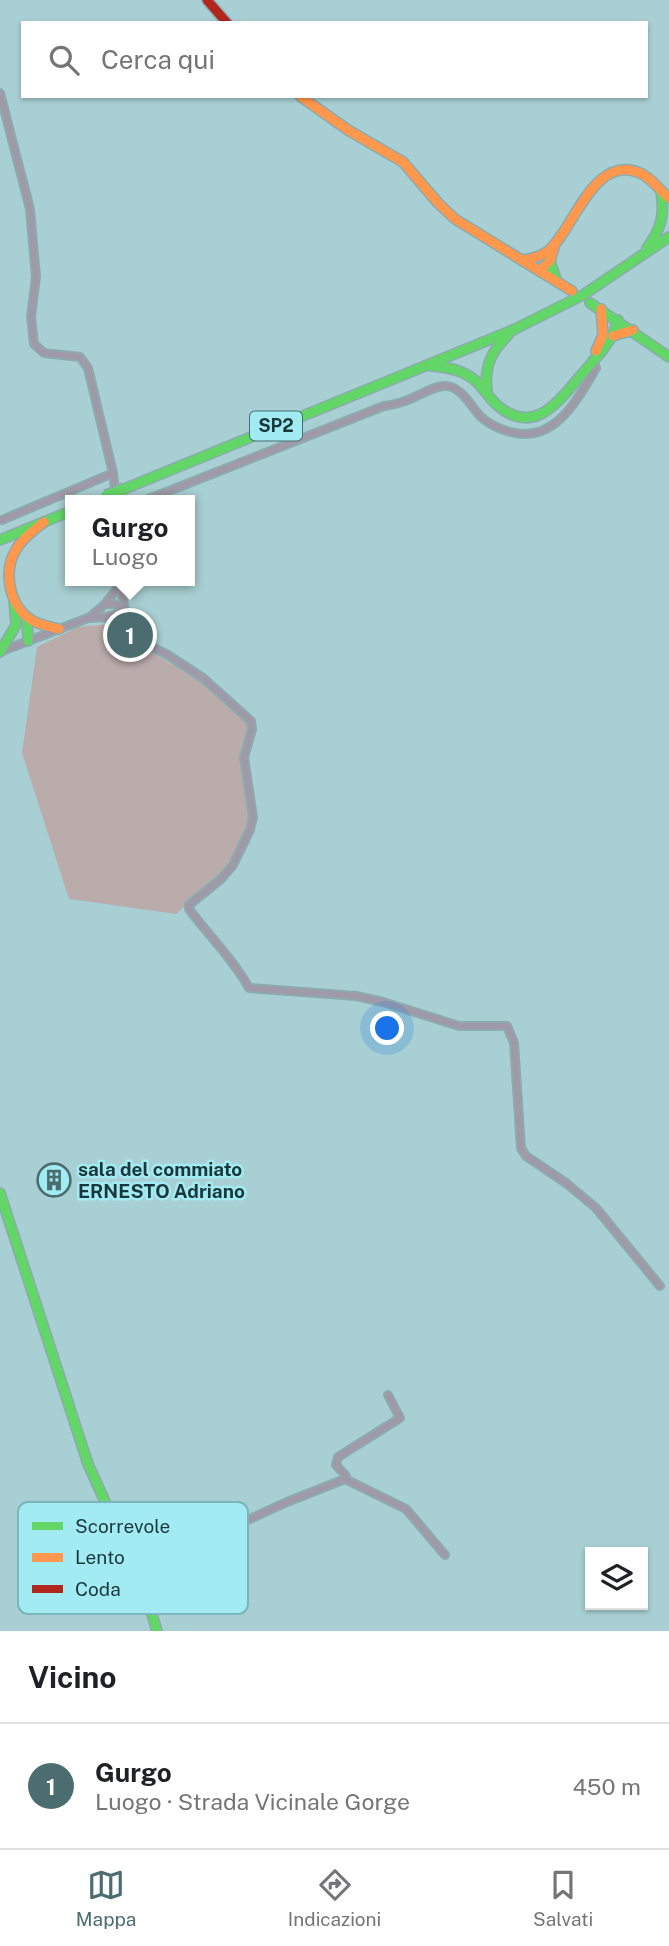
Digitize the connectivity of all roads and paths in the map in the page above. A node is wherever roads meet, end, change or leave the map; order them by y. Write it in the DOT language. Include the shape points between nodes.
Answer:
graph roads {
  1 [pos="207,0"];
  2 [pos="225,21"];
  3 [pos="0,93"];
  4 [pos="303,98"];
  5 [pos="665,195"];
  6 [pos="669,237"];
  7 [pos="642,256"];
  8 [pos="549,257"];
  9 [pos="522,260"];
  10 [pos="540,271"];
  11 [pos="557,282"];
  12 [pos="572,291"];
  13 [pos="618,320"];
  14 [pos="513,330"];
  15 [pos="633,330"];
  16 [pos="608,335"];
  17 [pos="669,357"];
  18 [pos="592,360"];
  19 [pos="428,365"];
  20 [pos="487,391"];
  21 [pos="113,473"];
  22 [pos="108,495"];
  23 [pos="114,495"];
  24 [pos="159,495"];
  25 [pos="65,513"];
  26 [pos="2,520"];
  27 [pos="44,522"];
  28 [pos="0,540"];
  29 [pos="0,579"];
  30 [pos="117,586"];
  31 [pos="120,586"];
  32 [pos="12,595"];
  33 [pos="105,604"];
  34 [pos="124,608"];
  35 [pos="27,617"];
  36 [pos="105,617"];
  37 [pos="88,618"];
  38 [pos="16,625"];
  39 [pos="59,629"];
  40 [pos="129,629"];
  41 [pos="28,641"];
  42 [pos="0,652"];
  43 [pos="0,1193"];
  44 [pos="660,1286"];
  45 [pos="388,1395"];
  46 [pos="345,1479"];
  47 [pos="106,1502"];
  48 [pos="248,1520"];
  49 [pos="445,1555"];
  1 -- 2 [label="main road"];
  3 -- 21 [label="street" via="30,209 36,277 30,317 34,345 44,353 75,355 84,361"];
  4 -- 9 [label="main road" via="403,162 446,212"];
  5 -- 7 [label="main road" via="663,225"];
  5 -- 8 [label="main road" via="640,173 604,176 591,188"];
  6 -- 7 [label="main road, SP2"];
  7 -- 14 [label="main road, SP2" via="583,295"];
  8 -- 9 [label="main road"];
  8 -- 10 [label="main road"];
  8 -- 11 [label="main road"];
  9 -- 10 [label="main road"];
  10 -- 11 [label="main road"];
  11 -- 12 [label="main road"];
  13 -- 15 [label="main road"];
  13 -- 16 [label="main road"];
  13 -- 16 [label="main road" via="596,306"];
  14 -- 19 [label="main road, SP2"];
  14 -- 20 [label="main road" via="492,350 485,376"];
  15 -- 16 [label="main road"];
  15 -- 17 [label="main road"];
  16 -- 18 [label="main road"];
  18 -- 20 [label="main road" via="562,399 537,417 508,413"];
  18 -- 24 [label="street" via="596,368 573,407 538,433 500,429 461,393 444,386"];
  19 -- 20 [label="main road" via="456,369"];
  19 -- 23 [label="main road, SP2, bridge"];
  21 -- 22 [label="street"];
  21 -- 26 [label="street"];
  25 -- 27 [label="main road"];
  27 -- 28 [label="main road"];
  27 -- 32 [label="main road" via="14,553 9,567"];
  29 -- 32 [label="main road"];
  30 -- 33 [label="street"];
  31 -- 34 [label="street"];
  32 -- 35 [label="main road"];
  32 -- 38 [label="main road"];
  33 -- 34 [label="street"];
  33 -- 37 [label="street"];
  34 -- 36 [label="street"];
  34 -- 40 [label="street"];
  35 -- 39 [label="main road"];
  35 -- 41 [label="main road"];
  36 -- 37 [label="street"];
  36 -- 40 [label="street"];
  37 -- 39 [label="street"];
  38 -- 41 [label="main road"];
  38 -- 42 [label="main road"];
  39 -- 41 [label="street"];
  40 -- 44 [label="street" via="140,643 203,678 251,721 244,757 253,817 250,830 233,865 189,905 249,988 356,996 459,1026 507,1026 514,1043 521,1148 596,1208"];
  41 -- 42 [label="street"];
  43 -- 47 [label="main road" via="88,1464"];
  45 -- 46 [label="street" via="400,1418 338,1457 336,1465"];
  46 -- 48 [label="street"];
  46 -- 49 [label="street" via="406,1509"];
}
